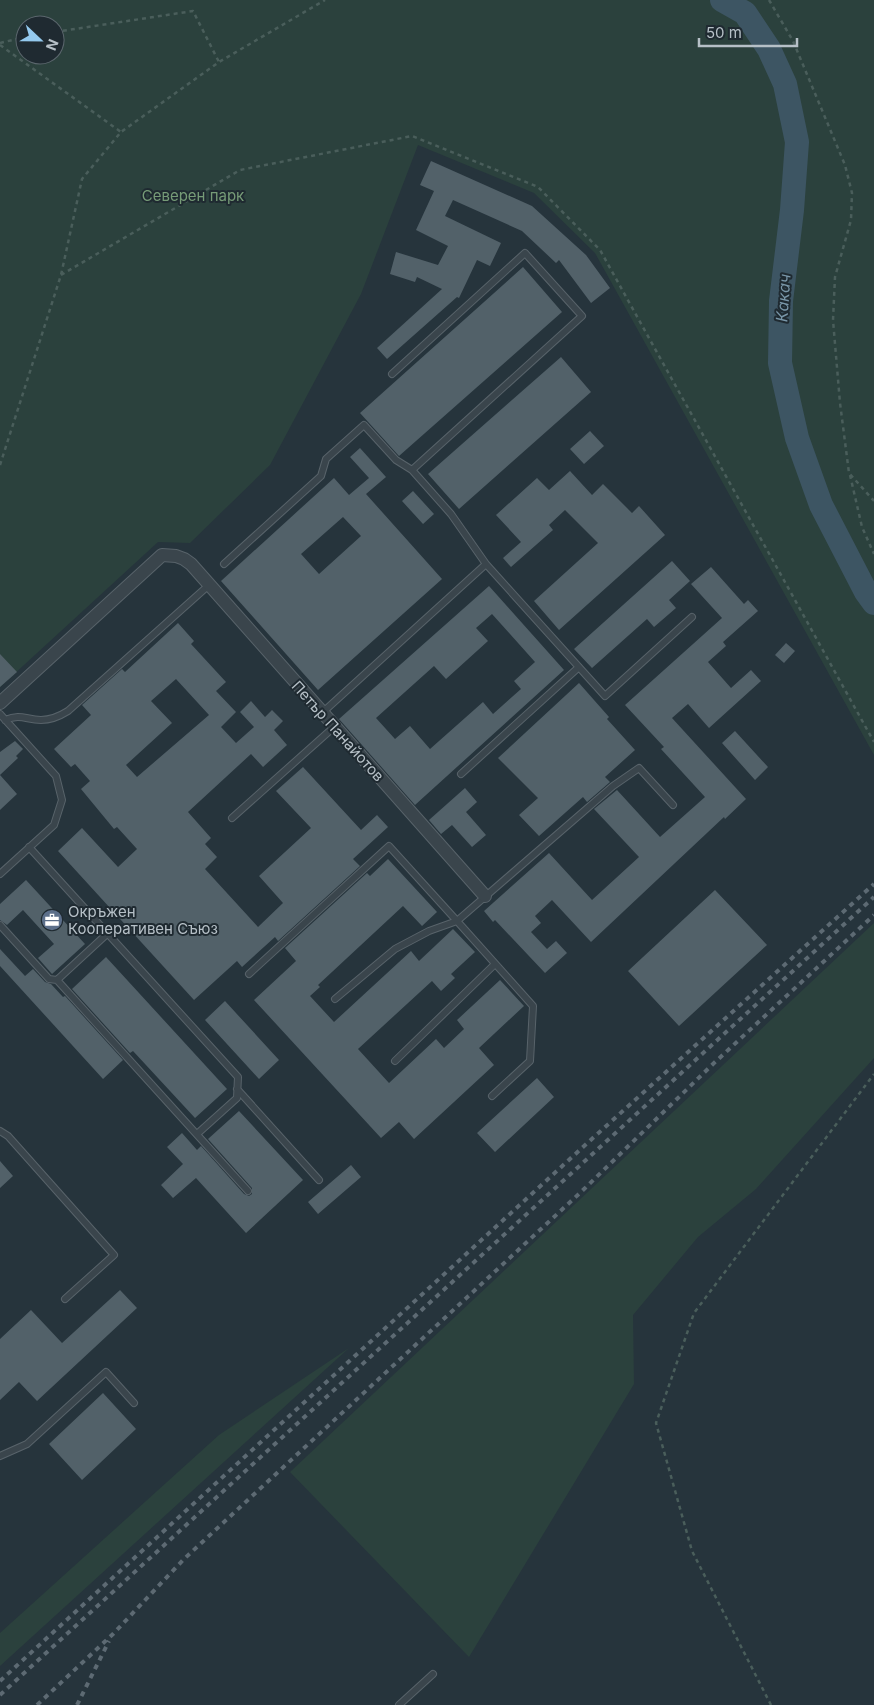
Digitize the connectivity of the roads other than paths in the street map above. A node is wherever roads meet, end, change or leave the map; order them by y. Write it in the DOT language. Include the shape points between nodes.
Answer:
graph roads {
  1 [pos="392,374"];
  2 [pos="412,470"];
  3 [pos="224,564"];
  4 [pos="486,564"];
  5 [pos="209,585"];
  6 [pos="692,617"];
  7 [pos="579,667"];
  8 [pos="0,703"];
  9 [pos="322,713"];
  10 [pos="0,714"];
  11 [pos="5,720"];
  12 [pos="334,727"];
  13 [pos="461,774"];
  14 [pos="673,805"];
  15 [pos="232,818"];
  16 [pos="30,847"];
  17 [pos="0,874"];
  18 [pos="485,896"];
  19 [pos="457,921"];
  20 [pos="0,925"];
  21 [pos="108,933"];
  22 [pos="495,964"];
  23 [pos="249,974"];
  24 [pos="57,980"];
  25 [pos="334,999"];
  26 [pos="395,1061"];
  27 [pos="237,1089"];
  28 [pos="492,1096"];
  29 [pos="0,1131"];
  30 [pos="197,1134"];
  31 [pos="319,1180"];
  32 [pos="248,1191"];
  33 [pos="65,1299"];
  34 [pos="134,1403"];
  35 [pos="0,1456"];
  36 [pos="433,1674"];
  37 [pos="399,1705"];
  1 -- 2 [label="lane" via="525,253 582,316"];
  2 -- 3 [label="lane" via="396,460 364,425 326,459 321,476"];
  2 -- 4 [label="lane" via="452,514"];
  4 -- 7 [label="lane"];
  4 -- 9 [label="lane"];
  5 -- 8 [label="street, Петър Панайотов" via="184,559 162,555"];
  5 -- 9 [label="street, Петър Панайотов"];
  5 -- 11 [label="lane" via="68,711 41,720 13,716"];
  6 -- 7 [label="lane" via="605,696"];
  7 -- 13 [label="lane"];
  9 -- 12 [label="street, Петър Панайотов"];
  10 -- 11 [label="lane"];
  11 -- 16 [label="lane" via="56,776 62,800 54,825"];
  12 -- 15 [label="lane"];
  12 -- 18 [label="street, Петър Панайотов"];
  14 -- 18 [label="lane" via="639,768 613,786"];
  16 -- 17 [label="lane"];
  16 -- 21 [label="lane"];
  18 -- 19 [label="lane"];
  19 -- 22 [label="lane"];
  19 -- 23 [label="lane" via="389,846"];
  19 -- 25 [label="lane" via="395,949"];
  20 -- 24 [label="lane" via="49,979"];
  21 -- 24 [label="lane"];
  21 -- 27 [label="lane" via="238,1077"];
  22 -- 26 [label="lane"];
  22 -- 28 [label="lane" via="533,1006 530,1061"];
  24 -- 30 [label="lane"];
  27 -- 30 [label="lane" via="237,1098"];
  27 -- 31 [label="lane"];
  29 -- 33 [label="lane" via="8,1136 114,1255"];
  30 -- 32 [label="lane"];
  34 -- 35 [label="lane" via="106,1372 27,1444"];
  36 -- 37 [label="lane"];
}
